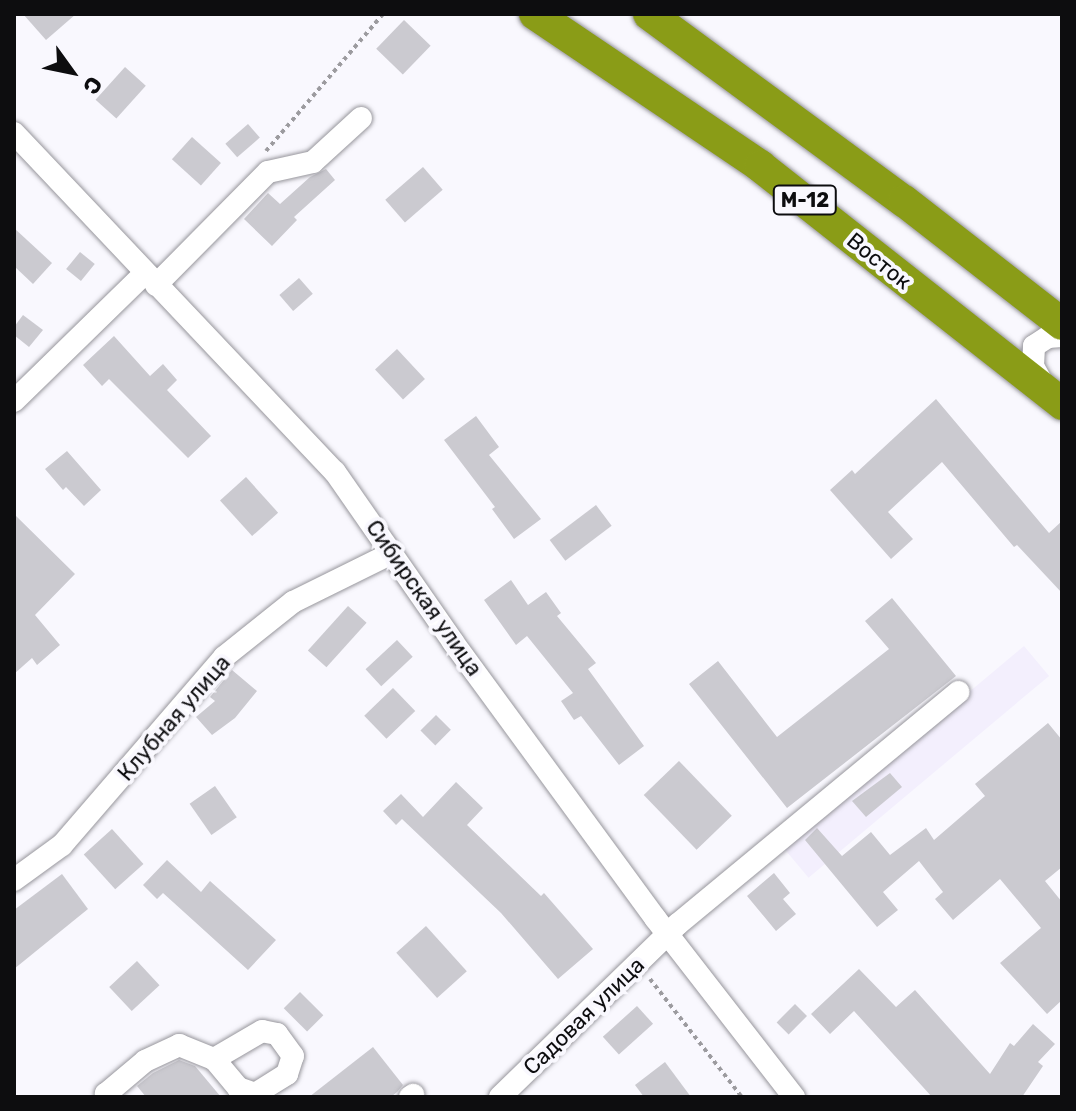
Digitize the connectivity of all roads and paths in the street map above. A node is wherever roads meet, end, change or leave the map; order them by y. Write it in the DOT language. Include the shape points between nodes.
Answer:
graph roads {
  1 [pos="383,14"];
  2 [pos="535,14"];
  3 [pos="649,14"];
  4 [pos="361,118"];
  5 [pos="14,133"];
  6 [pos="265,152"];
  7 [pos="150,279"];
  8 [pos="1062,324"];
  9 [pos="1062,336"];
  10 [pos="1056,400"];
  11 [pos="14,401"];
  12 [pos="392,553"];
  13 [pos="958,692"];
  14 [pos="14,880"];
  15 [pos="667,934"];
  16 [pos="639,964"];
  17 [pos="214,1059"];
  18 [pos="108,1097"];
  19 [pos="500,1097"];
  20 [pos="742,1097"];
  21 [pos="794,1097"];
  1 -- 6 [label="path"];
  2 -- 10 [label="highway, Восток / М-12" via="760,166"];
  3 -- 8 [label="highway, М-12" via="868,173"];
  4 -- 7 [label="street" via="313,162 268,172"];
  5 -- 7 [label="street, Сибирская улица"];
  7 -- 11 [label="street"];
  7 -- 12 [label="street, Сибирская улица" via="335,472"];
  9 -- 10 [label="street" via="1040,340 1031,354 1039,379"];
  12 -- 14 [label="street, Клубная улица" via="293,602 224,657 62,845"];
  12 -- 15 [label="street, Сибирская улица"];
  13 -- 15 [label="street, Садовая улица"];
  15 -- 16 [label="street, Садовая улица"];
  15 -- 21 [label="street, Сибирская улица"];
  16 -- 19 [label="street, Садовая улица"];
  16 -- 20 [label="path"];
  17 -- 18 [label="street" via="179,1045 145,1061"];
}
